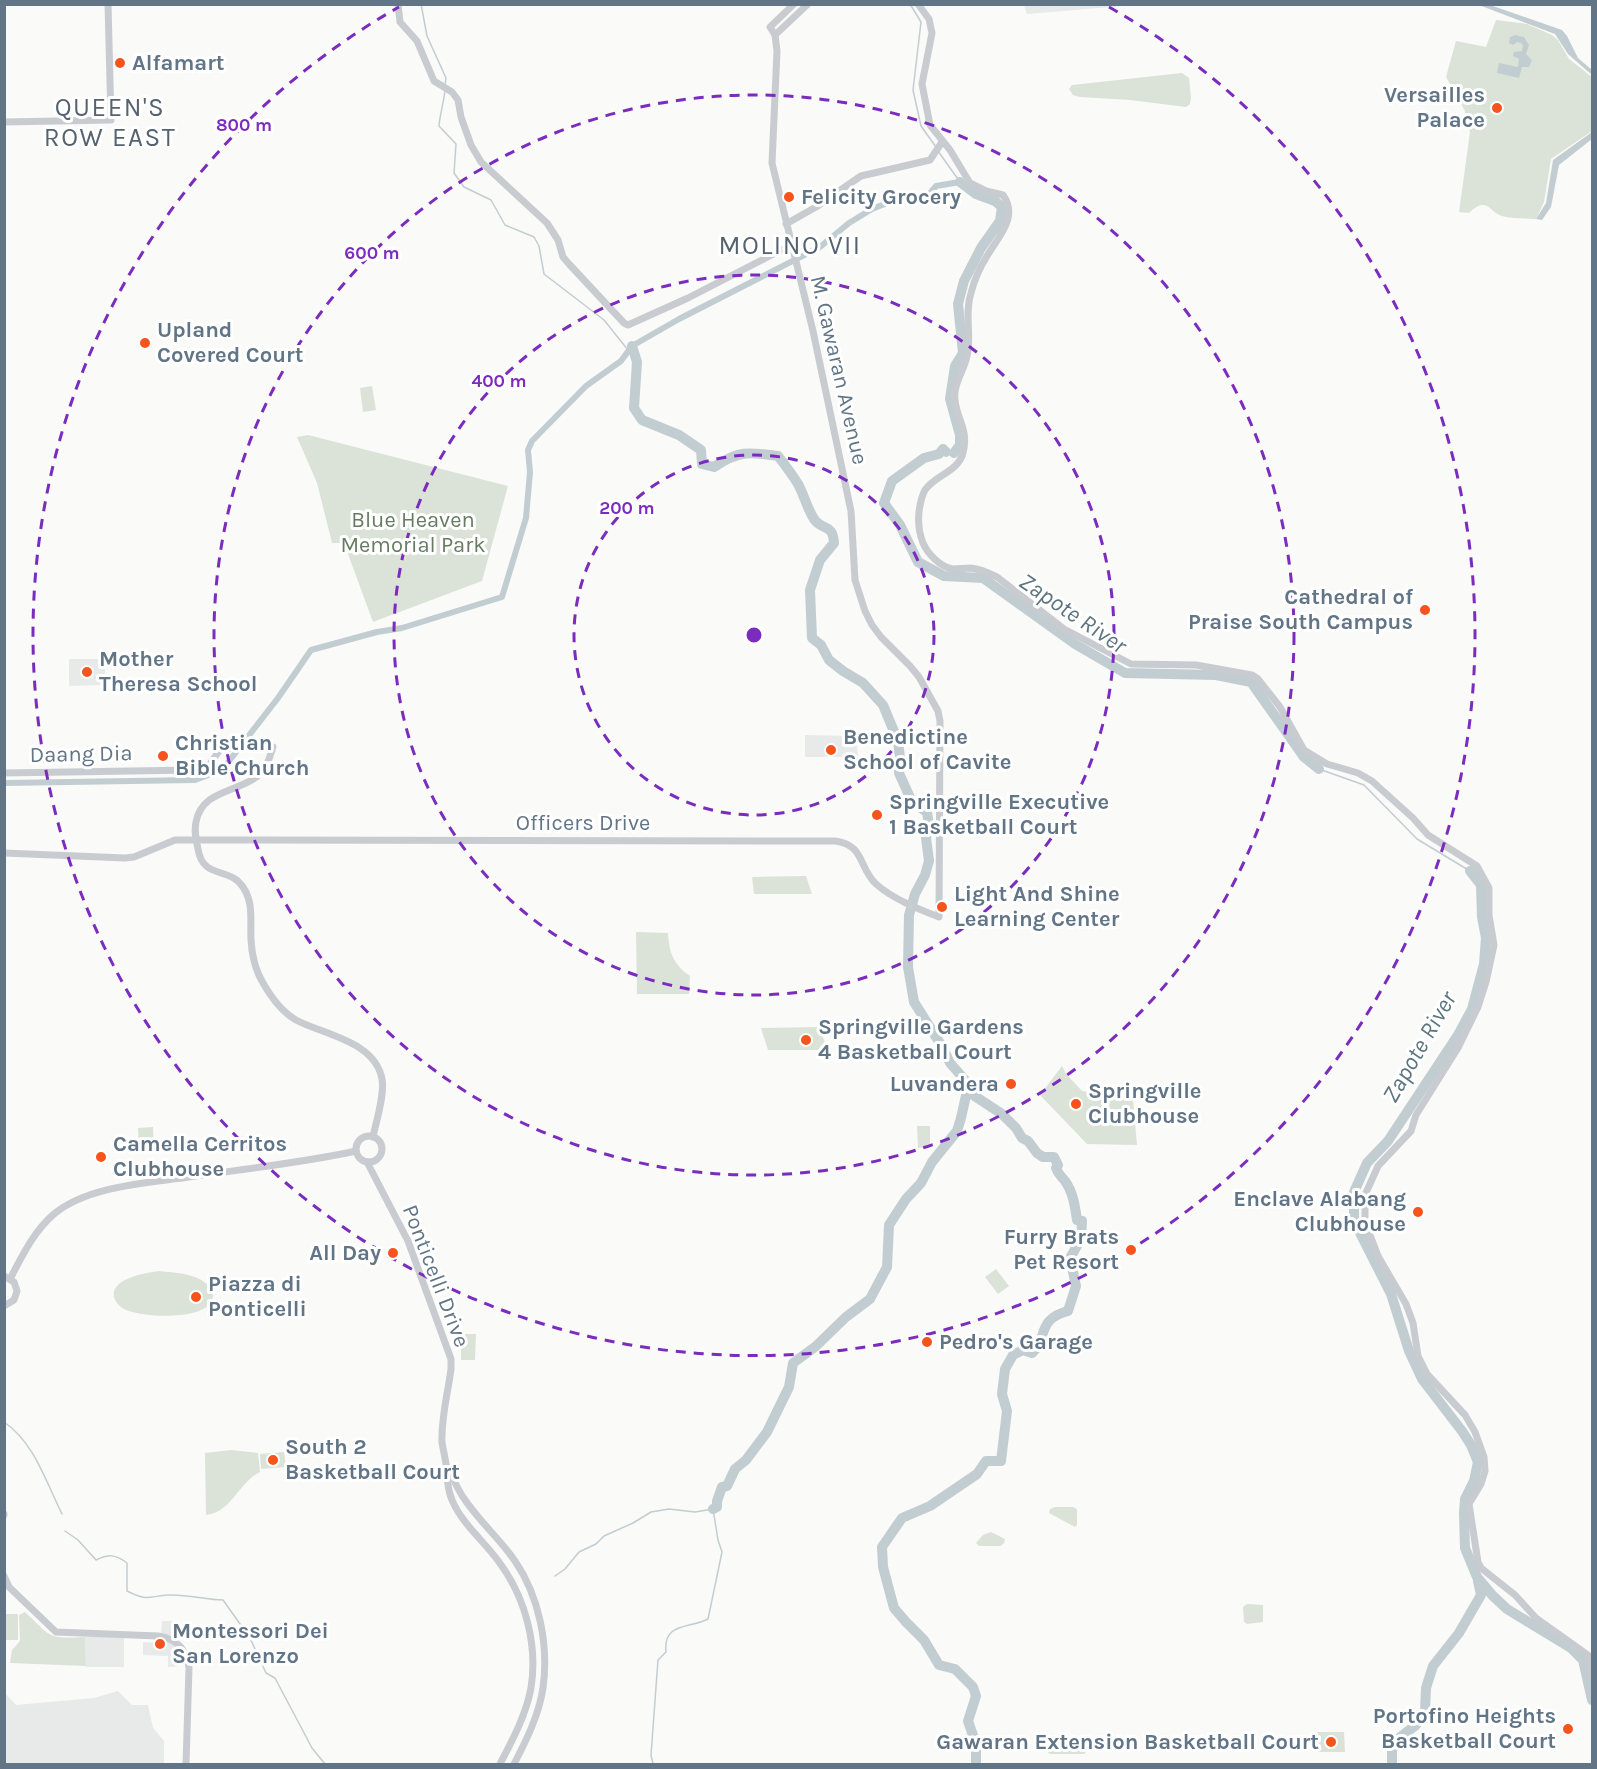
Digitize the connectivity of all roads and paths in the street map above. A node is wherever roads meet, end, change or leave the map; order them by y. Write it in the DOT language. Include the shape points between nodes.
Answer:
graph roads {
  1 [pos="108,4"];
  2 [pos="398,4"];
  3 [pos="794,4"];
  4 [pos="808,4"];
  5 [pos="918,4"];
  6 [pos="775,35"];
  7 [pos="4,122"];
  8 [pos="941,145"];
  9 [pos="786,225"];
  10 [pos="792,248"];
  11 [pos="4,773"];
  12 [pos="196,839"];
  13 [pos="4,853"];
  14 [pos="939,917"];
  15 [pos="373,1137"];
  16 [pos="356,1151"];
  17 [pos="369,1162"];
  18 [pos="7,1277"];
  19 [pos="4,1306"];
  20 [pos="446,1463"];
  21 [pos="523,1574"];
  22 [pos="4,1576"];
  23 [pos="513,1581"];
  24 [pos="1593,1675"];
  25 [pos="186,1764"];
  26 [pos="500,1764"];
  27 [pos="514,1764"];
  1 -- 7 [label="street" via="111,120"];
  2 -- 10 [label="street" via="400,22 417,41 434,81 458,100 471,145 482,162 547,223 563,257 628,325"];
  3 -- 6 [label="street" via="770,27"];
  4 -- 6 [label="street"];
  5 -- 8 [label="street" via="929,19 932,33 923,73 923,95 930,125"];
  6 -- 9 [label="street, M. Gawaran Avenue" via="771,154"];
  8 -- 9 [label="street" via="930,160 861,176"];
  8 -- 24 [label="street" via="950,150 970,183 1003,195 1009,215 985,258 967,311 968,354 955,391 965,433 963,454 955,466 930,484 921,500 919,528 930,555 952,569 971,568 991,574 1064,630 1131,664 1196,665 1252,675 1280,707 1304,750 1326,764 1358,773 1372,782 1428,835 1477,866 1489,888 1494,945 1478,1007 1458,1048 1416,1115 1411,1131 1370,1180 1365,1195 1365,1222 1378,1256 1406,1304 1418,1356 1427,1374 1465,1415 1484,1457 1481,1484 1469,1504 1481,1568 1536,1618 1588,1655"];
  9 -- 10 [label="street, M. Gawaran Avenue"];
  10 -- 14 [label="street, M. Gawaran Avenue" via="851,511 855,580 873,625 910,666 938,711 942,730"];
  11 -- 12 [label="street, Daang Dia" via="195,770 210,764 221,748 273,747 255,777 204,804 196,820"];
  12 -- 13 [label="street, Officers Drive" via="169,841 125,858"];
  12 -- 14 [label="street, Officers Drive" via="835,841 855,849 874,883"];
  12 -- 15 [label="street" via="204,865 235,879 245,890 255,966 276,1003 295,1020 359,1048 377,1066 383,1083"];
  15 -- 16 [label="street" via="362,1138"];
  15 -- 17 [label="street" via="380,1142 381,1150 378,1158"];
  16 -- 17 [label="street" via="360,1159"];
  16 -- 18 [label="street" via="121,1187 78,1200 54,1214"];
  17 -- 20 [label="street, Ponticelli Drive" via="410,1247 451,1359 442,1429"];
  18 -- 19 [label="street" via="16,1286 16,1296"];
  20 -- 21 [label="street, Ponticelli Drive" via="462,1495"];
  20 -- 23 [label="street, Ponticelli Drive" via="452,1501"];
  21 -- 23 [label="street"];
  21 -- 27 [label="street, Ponticelli Drive" via="542,1630 543,1689 536,1717"];
  22 -- 25 [label="street" via="9,1587 56,1632 168,1637 181,1646 189,1668"];
  23 -- 26 [label="street, Ponticelli Drive" via="524,1605 530,1634 531,1688"];
}
